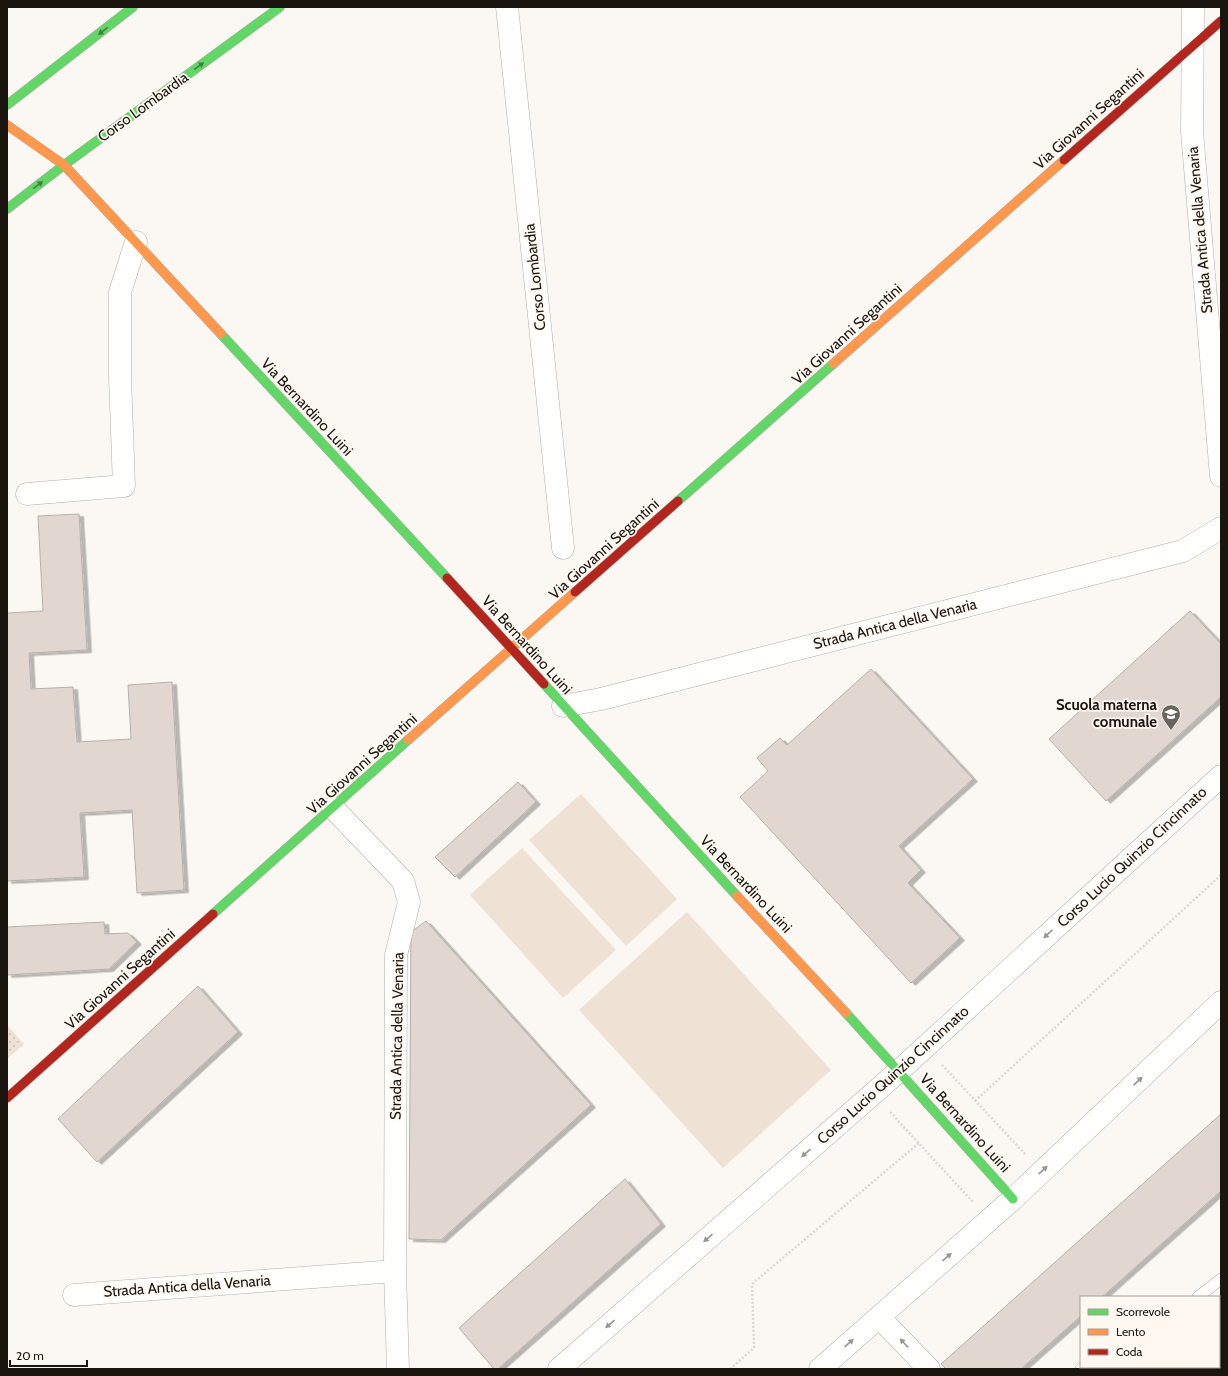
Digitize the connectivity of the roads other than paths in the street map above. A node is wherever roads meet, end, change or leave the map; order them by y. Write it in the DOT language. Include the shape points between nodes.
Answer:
graph roads {
  1 [pos="133,7"];
  2 [pos="280,7"];
  3 [pos="507,7"];
  4 [pos="1192,7"];
  5 [pos="1221,22"];
  6 [pos="1193,45"];
  7 [pos="7,105"];
  8 [pos="7,125"];
  9 [pos="64,165"];
  10 [pos="7,209"];
  11 [pos="136,242"];
  12 [pos="1221,476"];
  13 [pos="27,494"];
  14 [pos="1221,528"];
  15 [pos="563,548"];
  16 [pos="512,648"];
  17 [pos="563,706"];
  18 [pos="1221,776"];
  19 [pos="333,808"];
  20 [pos="1221,1002"];
  21 [pos="899,1071"];
  22 [pos="7,1098"];
  23 [pos="1013,1199"];
  24 [pos="395,1271"];
  25 [pos="1221,1279"];
  26 [pos="74,1295"];
  27 [pos="1199,1296"];
  28 [pos="880,1317"];
  29 [pos="398,1369"];
  30 [pos="559,1369"];
  31 [pos="820,1369"];
  32 [pos="929,1369"];
  1 -- 7 [label="street, one-way"];
  9 -- 2 [label="street, Corso Lombardia, one-way"];
  3 -- 15 [label="street, Corso Lombardia"];
  4 -- 6 [label="street, Strada Antica della Venaria"];
  5 -- 6 [label="street, Via Giovanni Segantini"];
  6 -- 12 [label="street, Strada Antica della Venaria" via="1192,132"];
  6 -- 16 [label="street, Via Giovanni Segantini"];
  8 -- 9 [label="street, Via Bernardino Luini"];
  10 -- 9 [label="street, Corso Lombardia, one-way"];
  9 -- 11 [label="street, Via Bernardino Luini"];
  11 -- 13 [label="street" via="120,292 124,486"];
  11 -- 16 [label="street, Via Bernardino Luini"];
  14 -- 17 [label="street, Strada Antica della Venaria" via="1184,551 601,700"];
  16 -- 17 [label="street, Via Bernardino Luini"];
  16 -- 19 [label="street, Via Giovanni Segantini"];
  17 -- 21 [label="street, Via Bernardino Luini"];
  18 -- 21 [label="street, Corso Lucio Quinzio Cincinnato, one-way"];
  19 -- 22 [label="street, Via Giovanni Segantini"];
  19 -- 24 [label="street, Strada Antica della Venaria" via="403,881 409,902 396,955"];
  23 -- 20 [label="street, one-way"];
  21 -- 23 [label="street, Via Bernardino Luini"];
  21 -- 30 [label="street, Corso Lucio Quinzio Cincinnato, one-way"];
  28 -- 23 [label="street, one-way"];
  24 -- 26 [label="street, Strada Antica della Venaria"];
  24 -- 29 [label="street, Strada Antica della Venaria"];
  25 -- 27 [label="lane"];
  31 -- 28 [label="street, one-way"];
  32 -- 28 [label="street, one-way"];
}
